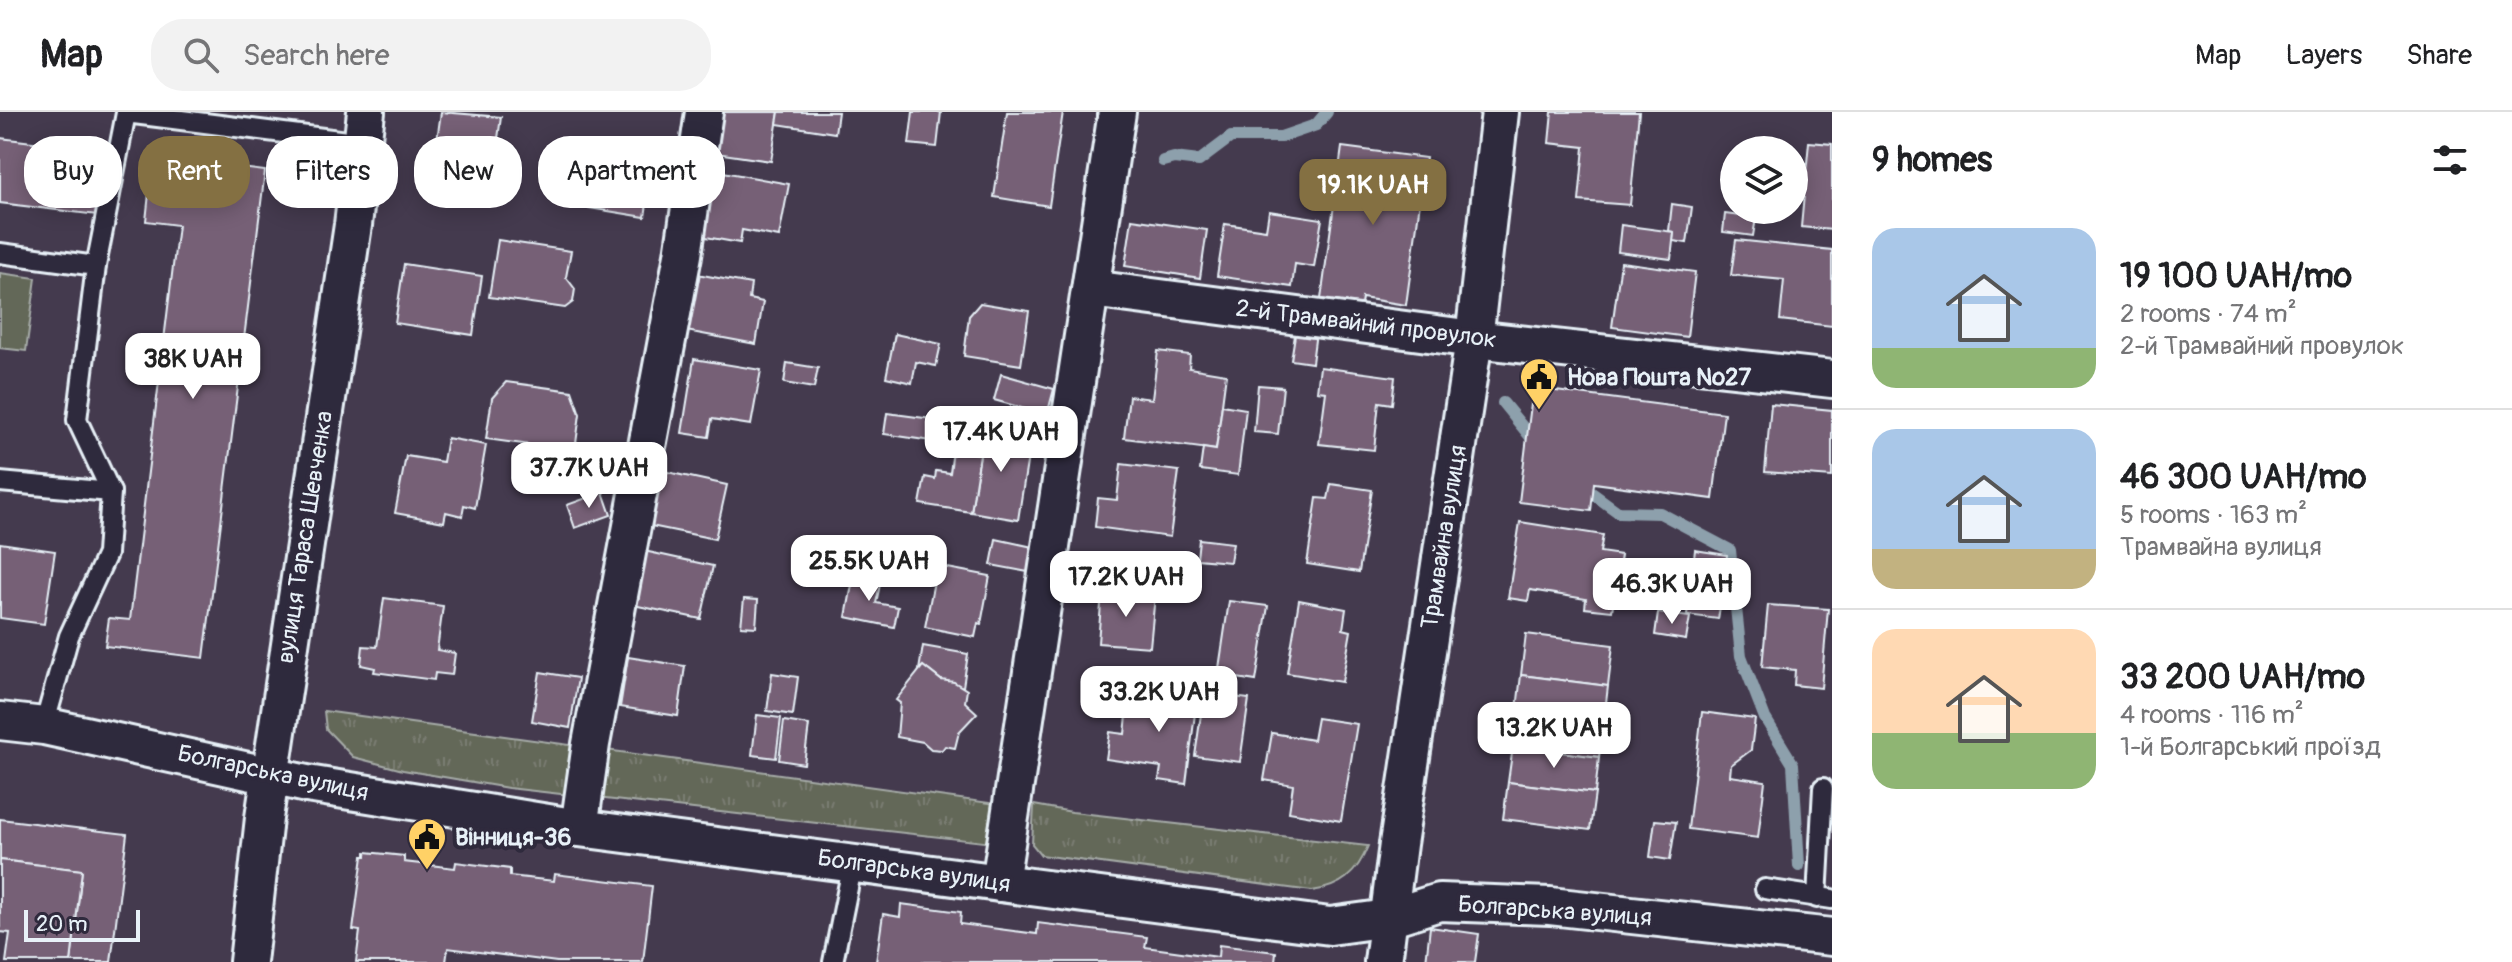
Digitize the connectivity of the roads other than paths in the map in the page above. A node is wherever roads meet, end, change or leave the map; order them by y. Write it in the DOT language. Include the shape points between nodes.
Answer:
graph roads {
  1 [pos="704,112"];
  2 [pos="1117,112"];
  3 [pos="1500,112"];
  4 [pos="364,128"];
  5 [pos="0,253"];
  6 [pos="96,266"];
  7 [pos="1091,289"];
  8 [pos="1474,339"];
  9 [pos="1832,379"];
  10 [pos="0,482"];
  11 [pos="111,492"];
  12 [pos="0,721"];
  13 [pos="44,726"];
  14 [pos="271,775"];
  15 [pos="1823,788"];
  16 [pos="579,828"];
  17 [pos="853,863"];
  18 [pos="1000,883"];
  19 [pos="1765,889"];
  20 [pos="1825,899"];
  21 [pos="1388,918"];
  22 [pos="1832,937"];
  23 [pos="248,962"];
  24 [pos="833,962"];
  25 [pos="1383,962"];
  1 -- 16 [label="street"];
  2 -- 7 [label="street"];
  3 -- 8 [label="street, Трамвайна вулиця"];
  4 -- 6 [label="lane" via="126,113"];
  4 -- 14 [label="street, вулиця Тараса Шевченка"];
  5 -- 6 [label="lane"];
  6 -- 11 [label="lane" via="77,420"];
  7 -- 8 [label="street, 2-й Трамвайний провулок"];
  7 -- 18 [label="street"];
  8 -- 9 [label="street, 2-й Трамвайний провулок"];
  8 -- 21 [label="street, Трамвайна вулиця"];
  10 -- 11 [label="lane"];
  11 -- 13 [label="lane" via="107,554 69,636"];
  12 -- 13 [label="street, Болгарська вулиця"];
  13 -- 14 [label="street, Болгарська вулиця"];
  14 -- 16 [label="street, Болгарська вулиця"];
  14 -- 23 [label="street, вулиця Тараса Шевченка"];
  15 -- 20 [label="lane"];
  16 -- 17 [label="street, Болгарська вулиця"];
  17 -- 18 [label="street, Болгарська вулиця"];
  17 -- 24 [label="lane"];
  18 -- 21 [label="street, Болгарська вулиця" via="1330,926"];
  19 -- 20 [label="lane"];
  21 -- 22 [label="street, Болгарська вулиця" via="1439,902 1550,906"];
  21 -- 25 [label="street, Трамвайна вулиця"];
}
